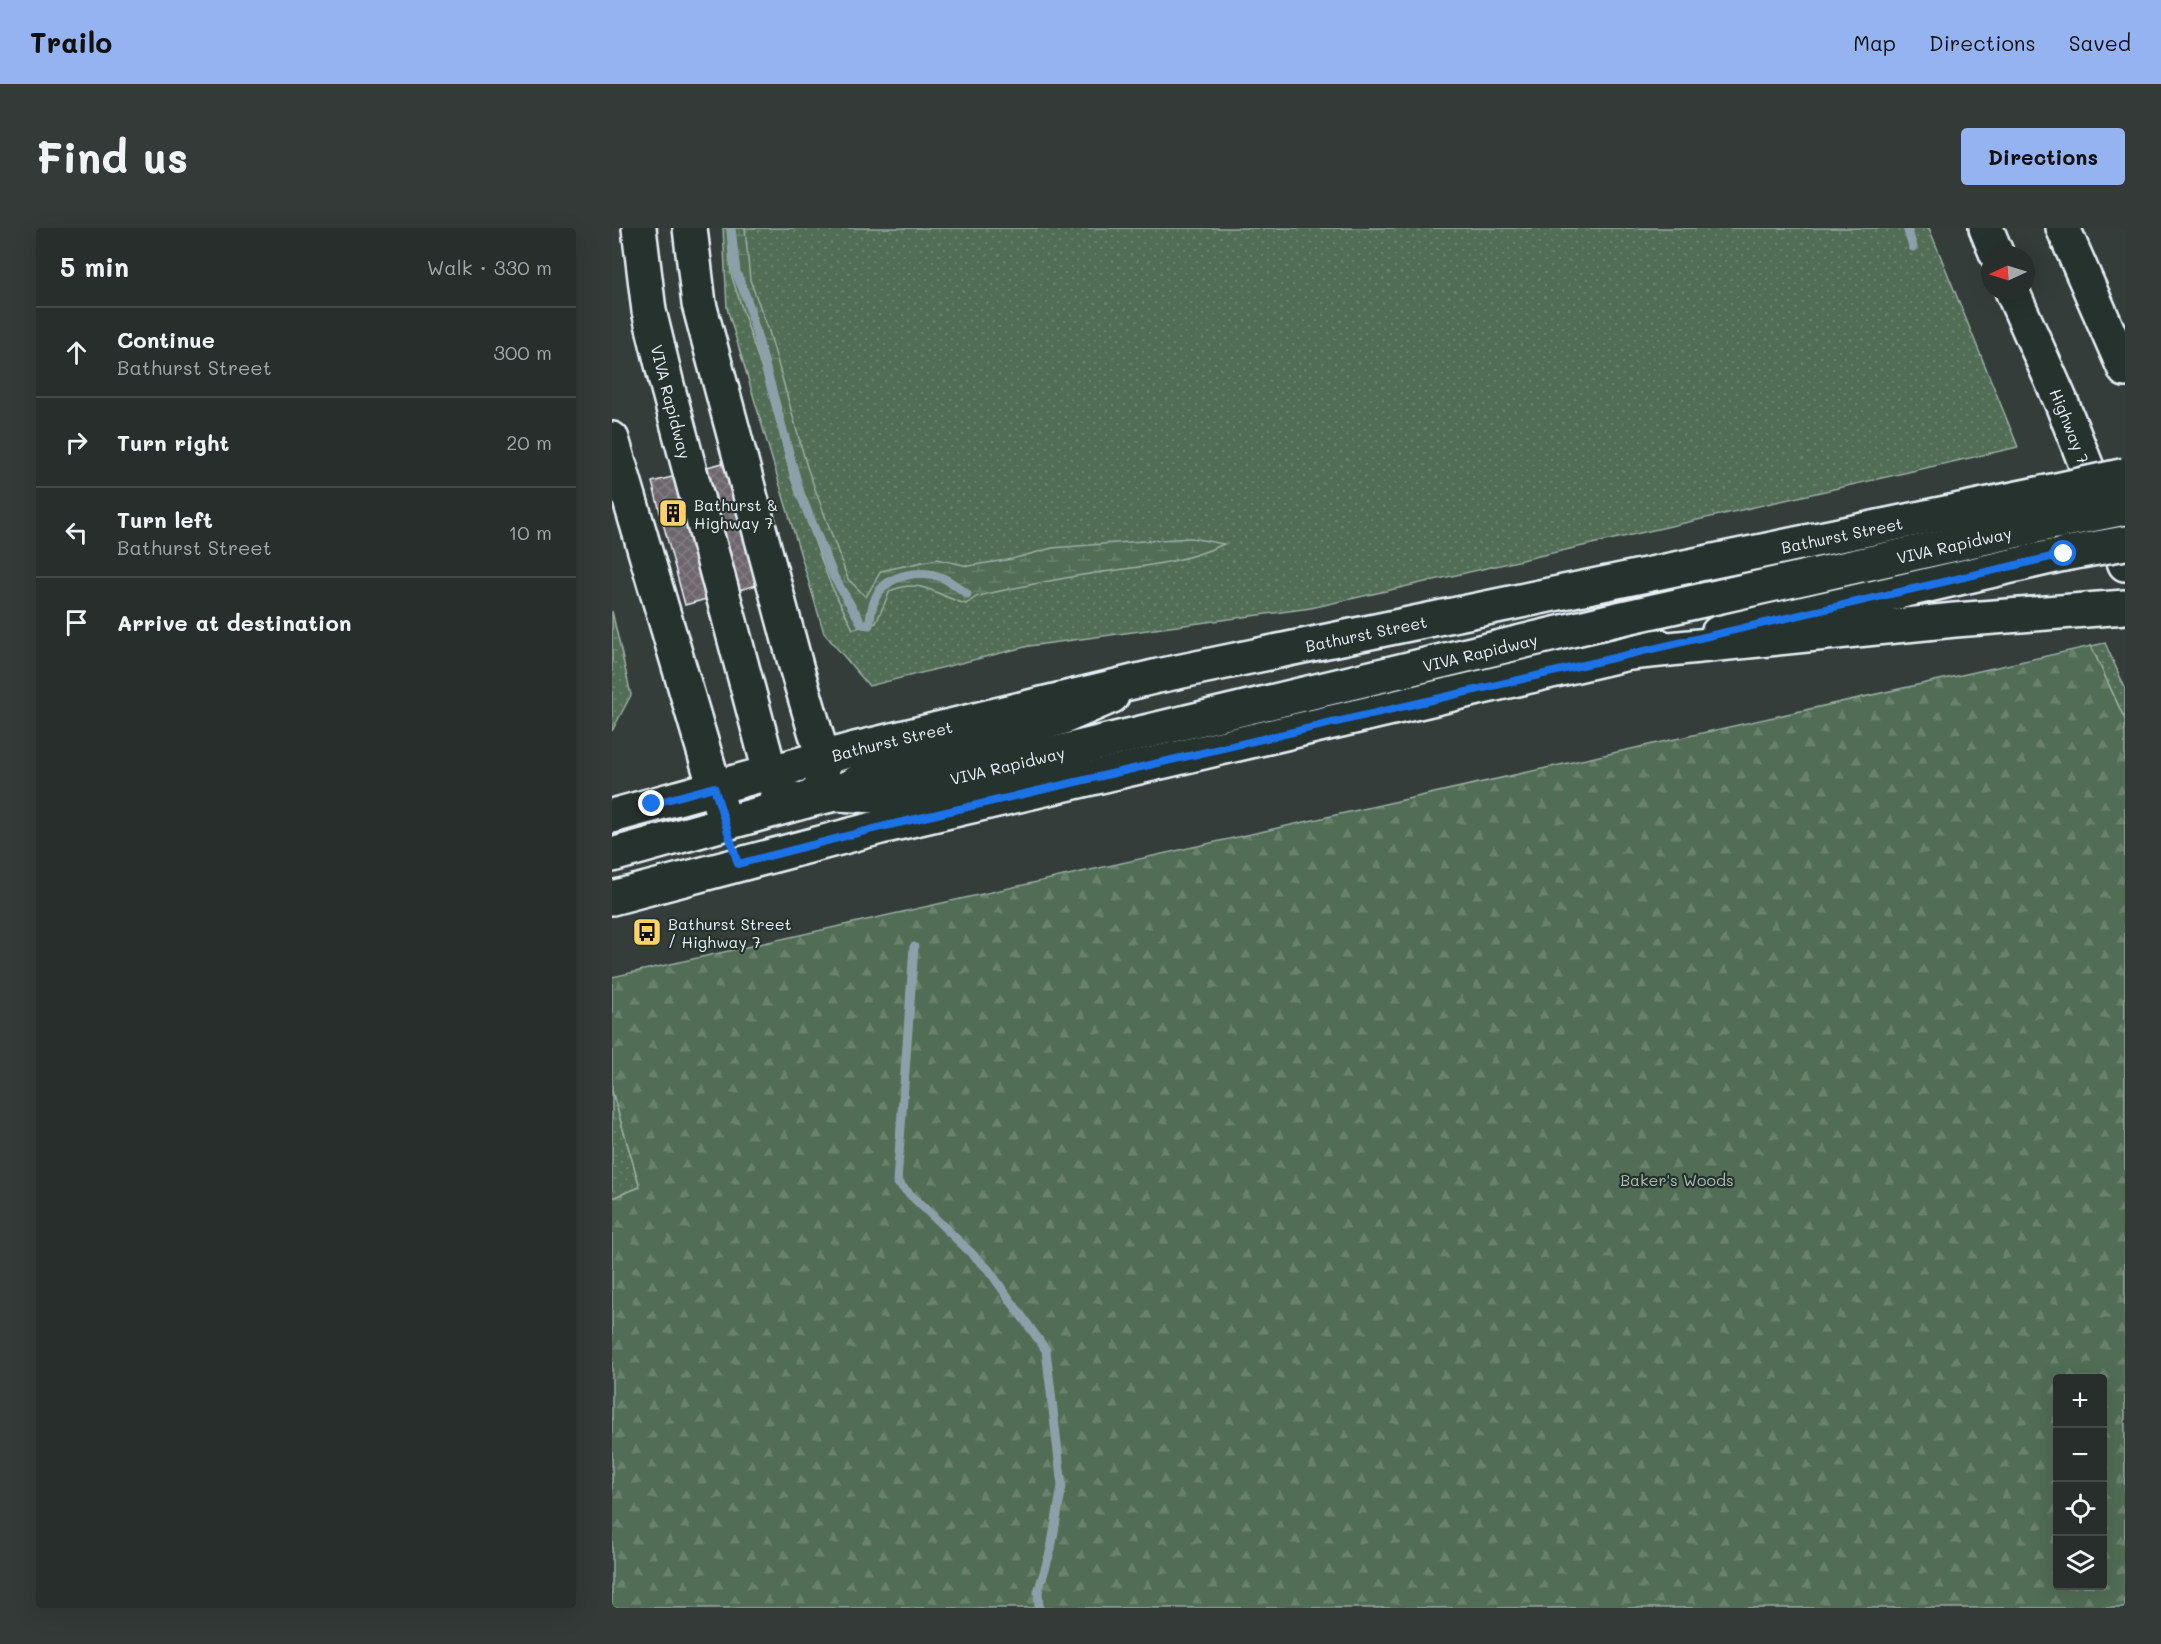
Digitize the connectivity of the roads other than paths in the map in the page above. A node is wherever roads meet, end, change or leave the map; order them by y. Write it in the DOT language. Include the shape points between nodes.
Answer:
graph roads {
  1 [pos="639,228"];
  2 [pos="690,228"];
  3 [pos="1986,228"];
  4 [pos="2063,228"];
  5 [pos="1993,246"];
  6 [pos="2017,300"];
  7 [pos="2125,370"];
  8 [pos="612,439"];
  9 [pos="2125,475"];
  10 [pos="2048,508"];
  11 [pos="2125,508"];
  12 [pos="2125,543"];
  13 [pos="2125,564"];
  14 [pos="2125,607"];
  15 [pos="1630,653"];
  16 [pos="1158,676"];
  17 [pos="823,758"];
  18 [pos="770,772"];
  19 [pos="714,787"];
  20 [pos="821,798"];
  21 [pos="612,816"];
  22 [pos="726,824"];
  23 [pos="612,855"];
  24 [pos="738,864"];
  25 [pos="612,898"];
  1 -- 18 [label="main road, VIVA Rapidway" via="649,311 664,374"];
  2 -- 17 [label="main road" via="699,304"];
  3 -- 5 [label="main road"];
  4 -- 7 [label="main road"];
  6 -- 13 [label="main road, Highway 7"];
  8 -- 19 [label="main road"];
  9 -- 10 [label="main road, Bathurst Street, bridge"];
  10 -- 11 [label="main road, VIVA Rapidway, bridge"];
  10 -- 16 [label="main road, Bathurst Street"];
  10 -- 20 [label="main road, VIVA Rapidway" via="1610,621 877,796"];
  12 -- 15 [label="main road, bridge"];
  14 -- 15 [label="main road"];
  15 -- 24 [label="main road" via="881,827"];
  16 -- 17 [label="main road, Bathurst Street"];
  16 -- 20 [label="main road, VIVA Rapidway" via="1060,718 875,773"];
  17 -- 18 [label="main road, Bathurst Street"];
  17 -- 20 [label="main road"];
  18 -- 19 [label="main road, Bathurst Street"];
  18 -- 20 [label="main road, VIVA Rapidway" via="779,796"];
  19 -- 21 [label="main road, Bathurst Street"];
  19 -- 22 [label="main road"];
  20 -- 22 [label="main road"];
  22 -- 23 [label="main road"];
  22 -- 24 [label="main road"];
  24 -- 25 [label="main road"];
}
